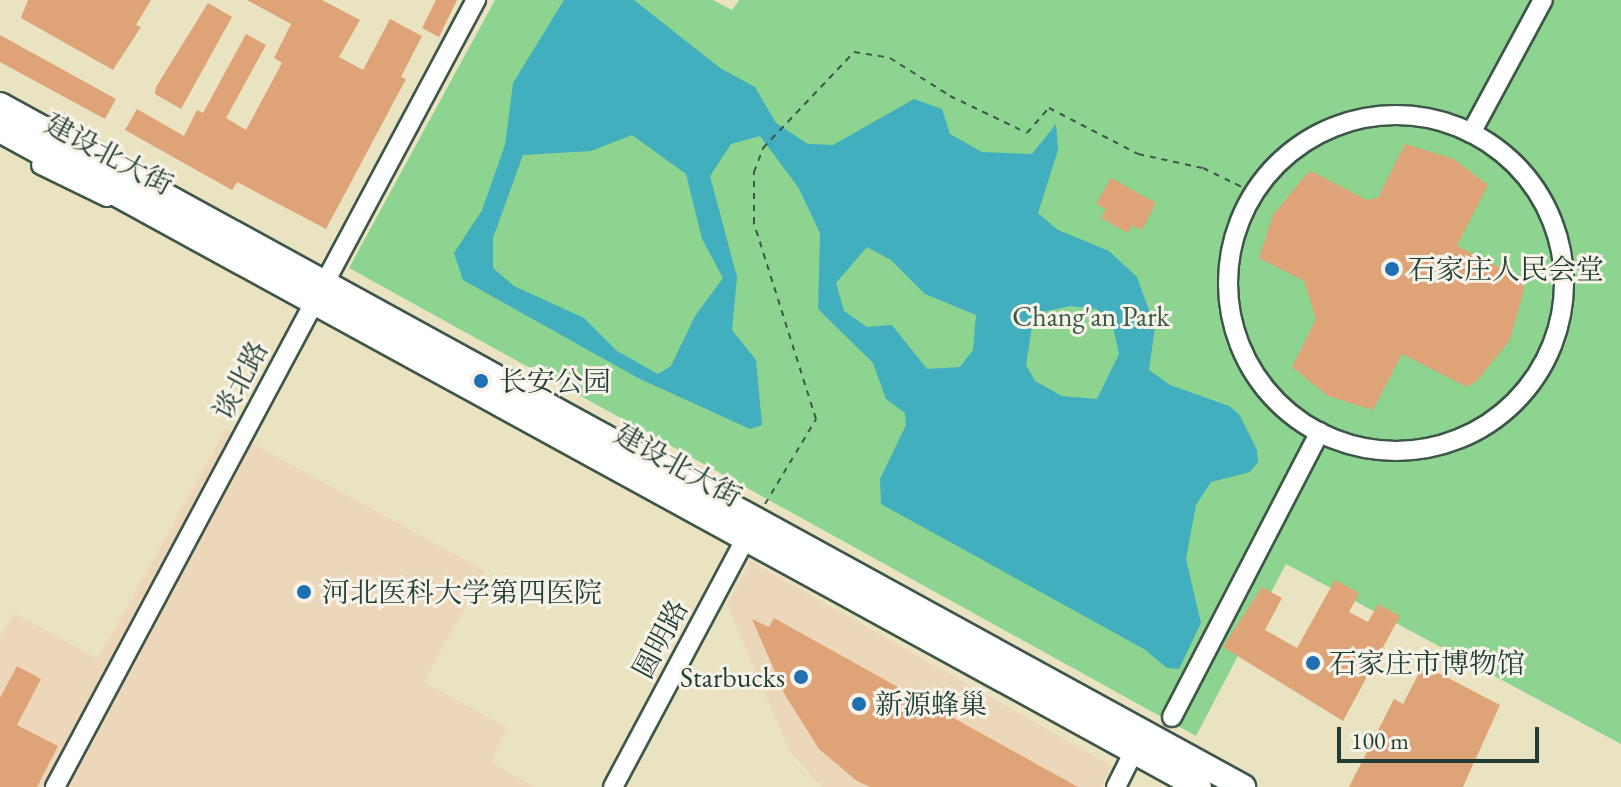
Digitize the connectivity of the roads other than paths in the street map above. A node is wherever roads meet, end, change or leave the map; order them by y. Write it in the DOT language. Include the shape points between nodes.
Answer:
graph roads {
  1 [pos="476,0"];
  2 [pos="1543,0"];
  3 [pos="0,98"];
  4 [pos="0,105"];
  5 [pos="0,130"];
  6 [pos="1471,133"];
  7 [pos="0,142"];
  8 [pos="158,202"];
  9 [pos="320,291"];
  10 [pos="1320,432"];
  11 [pos="751,527"];
  12 [pos="1172,717"];
  13 [pos="1134,751"];
  14 [pos="55,787"];
  15 [pos="613,787"];
  16 [pos="1116,787"];
  17 [pos="1199,787"];
  18 [pos="1243,787"];
  1 -- 9 [label="street, 谈北路"];
  2 -- 6 [label="street"];
  3 -- 8 [label="street" via="102,152"];
  4 -- 8 [label="main road"];
  5 -- 8 [label="main road, 建设北大街"];
  6 -- 10 [label="street" via="1445,120 1380,114 1316,134 1265,176 1234,234 1227,300 1247,364 1289,415"];
  6 -- 10 [label="street" via="1504,152 1546,203 1565,266 1558,332 1527,391 1476,433 1413,452 1347,446"];
  7 -- 8 [label="street" via="82,189"];
  8 -- 9 [label="main road, 建设北大街"];
  9 -- 11 [label="main road, 建设北大街"];
  9 -- 14 [label="street, 谈北路"];
  10 -- 12 [label="street"];
  11 -- 13 [label="main road, 建设北大街"];
  11 -- 15 [label="street, 圆明路"];
  11 -- 18 [label="main road, 建设北大街"];
  13 -- 16 [label="street"];
  13 -- 17 [label="main road, 建设北大街"];
}
